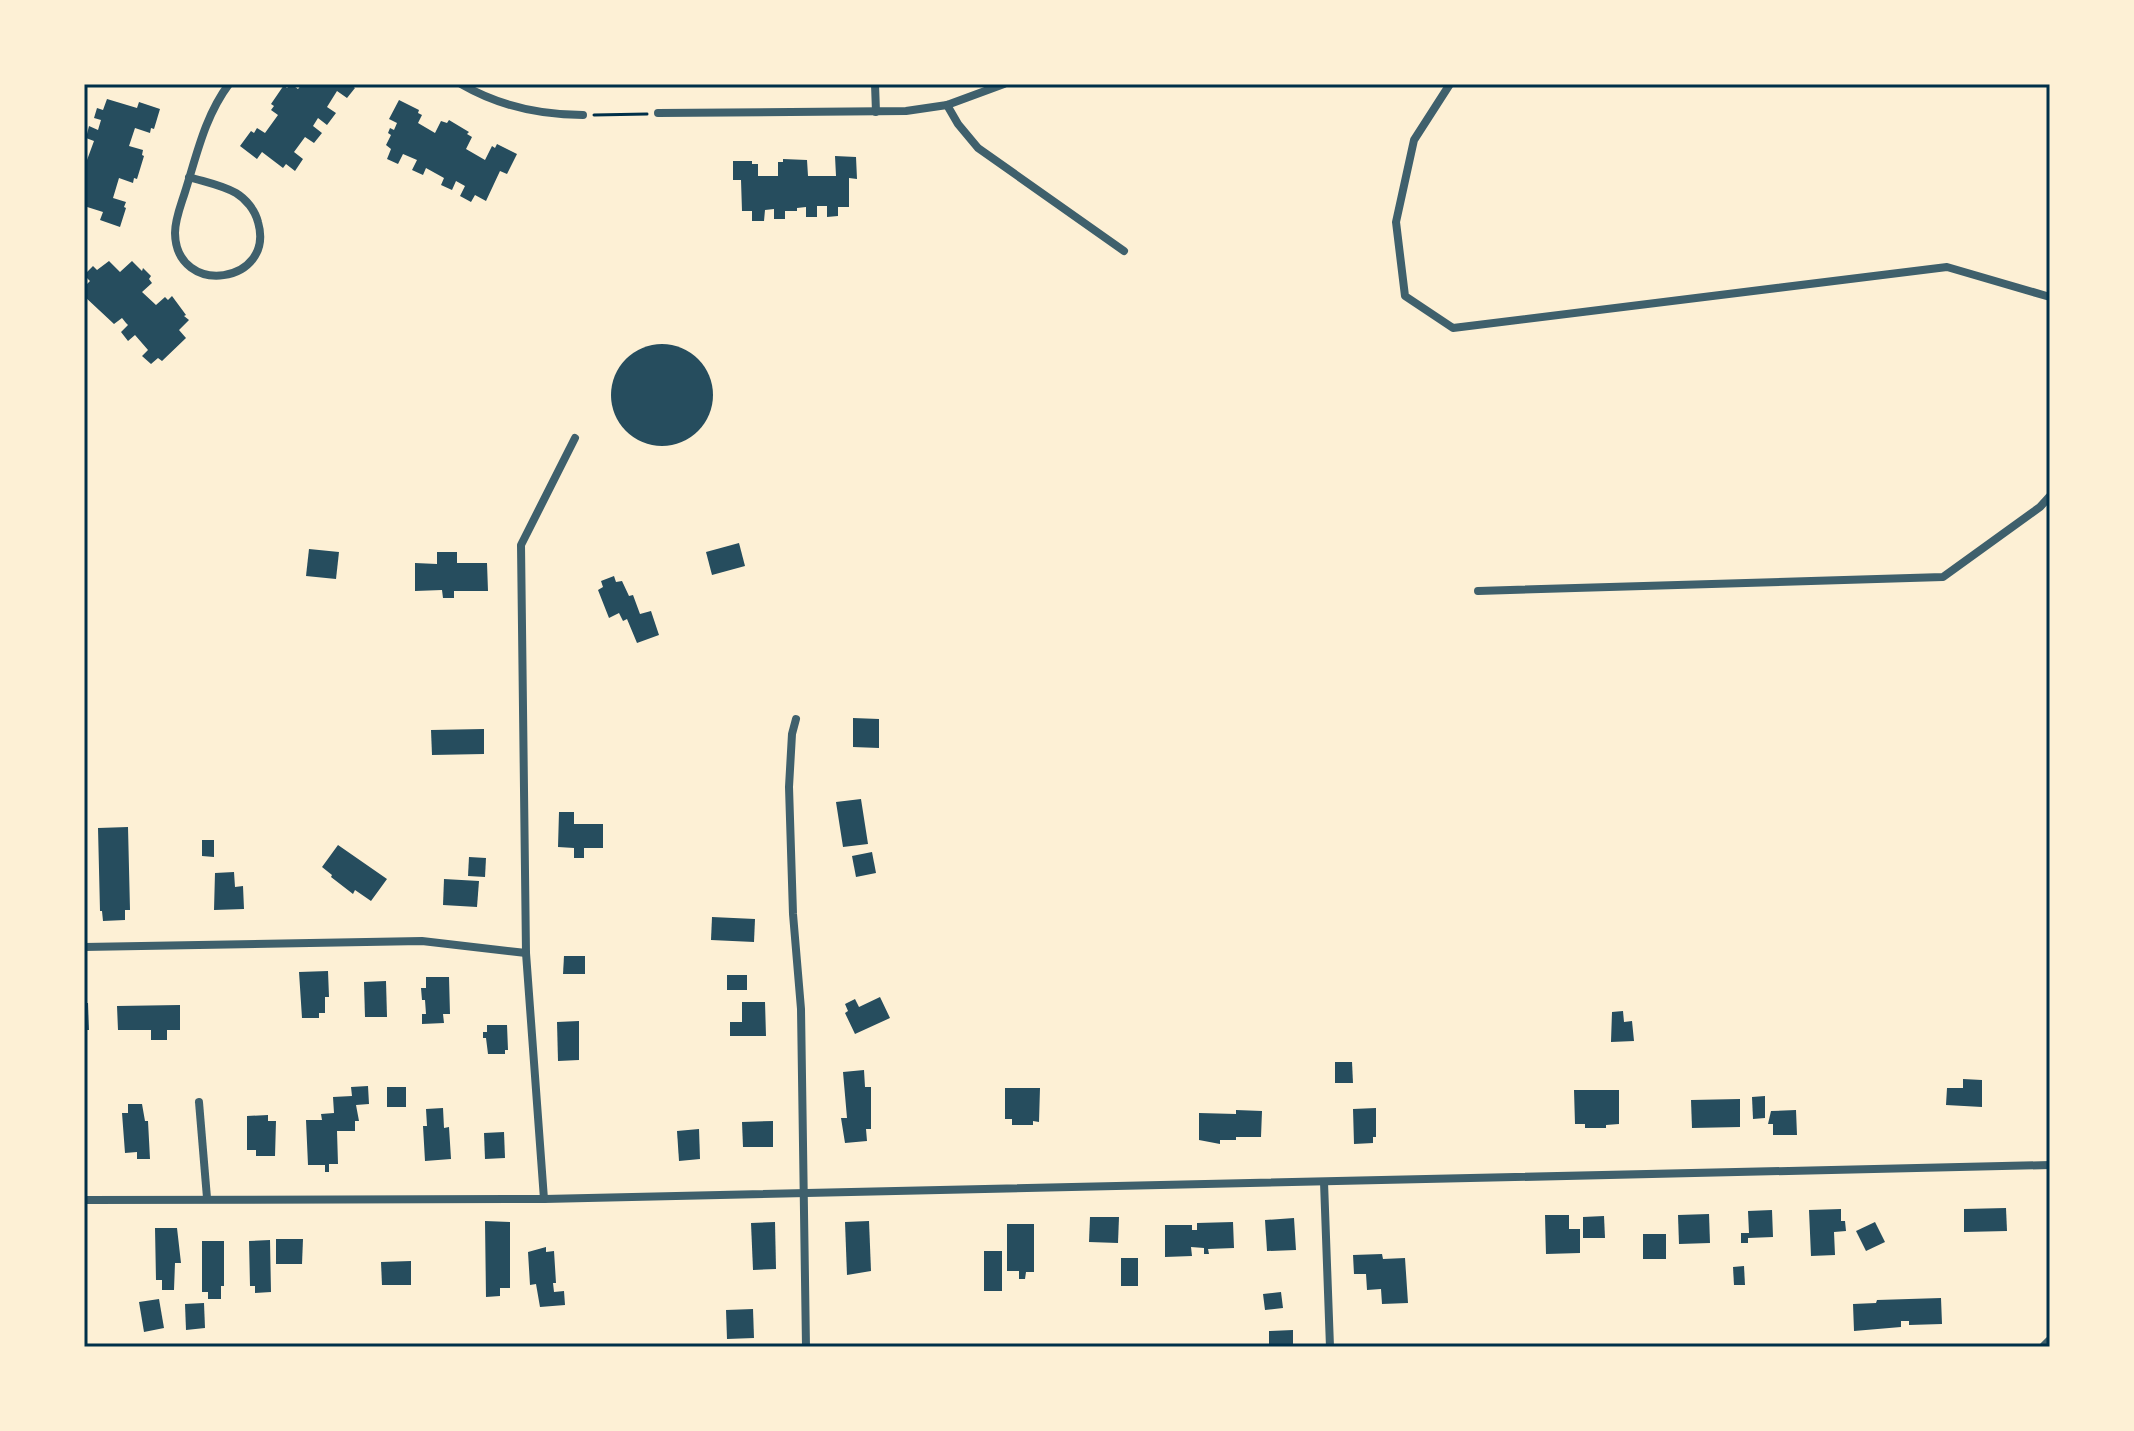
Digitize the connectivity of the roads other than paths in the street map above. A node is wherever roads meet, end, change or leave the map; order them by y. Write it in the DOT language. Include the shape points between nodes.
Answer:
graph roads {
  1 [pos="229,84"];
  2 [pos="461,84"];
  3 [pos="875,84"];
  4 [pos="1004,84"];
  5 [pos="1450,84"];
  6 [pos="947,105"];
  7 [pos="876,112"];
  8 [pos="658,113"];
  9 [pos="583,115"];
  10 [pos="189,177"];
  11 [pos="1124,251"];
  12 [pos="2050,297"];
  13 [pos="575,438"];
  14 [pos="2050,496"];
  15 [pos="1478,591"];
  16 [pos="796,719"];
  17 [pos="84,947"];
  18 [pos="526,953"];
  19 [pos="199,1102"];
  20 [pos="2050,1165"];
  21 [pos="1324,1182"];
  22 [pos="802,1192"];
  23 [pos="207,1198"];
  24 [pos="544,1199"];
  25 [pos="84,1200"];
  26 [pos="2050,1341"];
  27 [pos="806,1347"];
  28 [pos="1330,1347"];
  29 [pos="2044,1347"];
  1 -- 10 [label="street" via="203,131"];
  2 -- 9 [label="street" via="519,110"];
  3 -- 7 [label="street"];
  4 -- 6 [label="street"];
  5 -- 12 [label="street" via="1414,140 1396,222 1405,296 1453,328 1947,267"];
  6 -- 7 [label="street"];
  6 -- 11 [label="street" via="978,148"];
  7 -- 8 [label="street"];
  10 -- 10 [label="street" via="175,234 184,261 210,276 241,270 259,246 257,217 237,194"];
  13 -- 18 [label="street" via="521,545"];
  14 -- 15 [label="street" via="1943,577"];
  16 -- 22 [label="street" via="789,787 801,1009"];
  17 -- 18 [label="street" via="422,941"];
  18 -- 24 [label="street"];
  19 -- 23 [label="street"];
  20 -- 21 [label="street"];
  21 -- 22 [label="street"];
  21 -- 28 [label="street"];
  22 -- 24 [label="street"];
  22 -- 27 [label="street"];
  23 -- 24 [label="street"];
  23 -- 25 [label="street"];
  26 -- 29 [label="street"];
}
